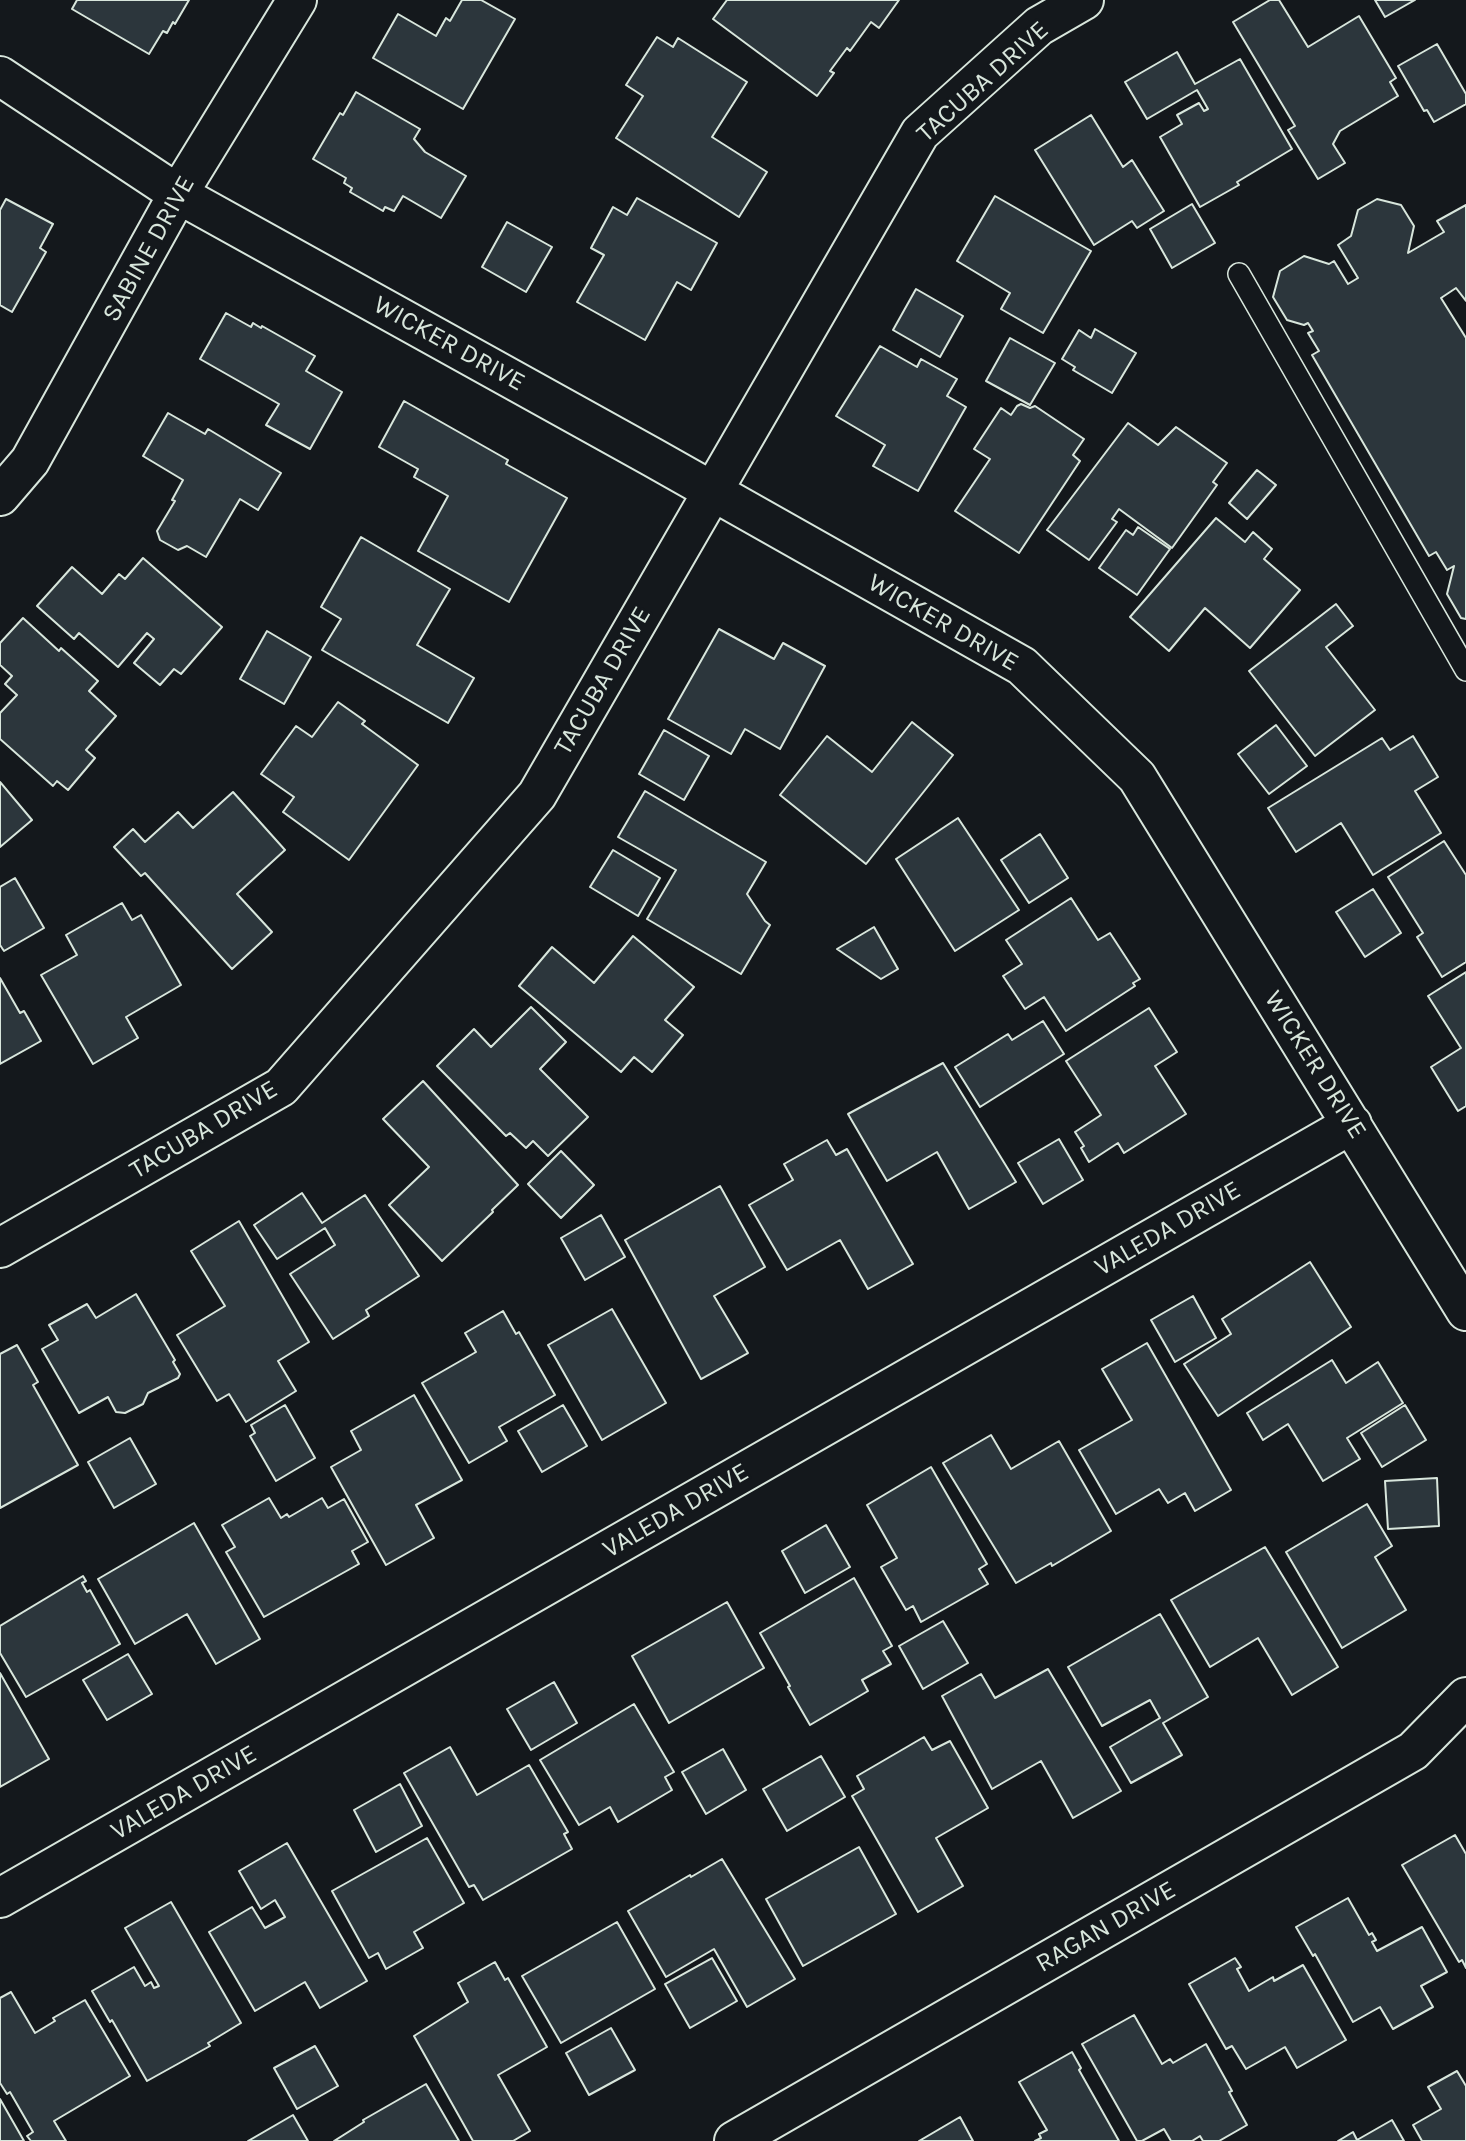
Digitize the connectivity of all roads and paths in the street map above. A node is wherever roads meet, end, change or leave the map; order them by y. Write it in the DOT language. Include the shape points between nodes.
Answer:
graph roads {
  1 [pos="298,0"];
  2 [pos="1084,0"];
  3 [pos="0,76"];
  4 [pos="178,194"];
  5 [pos="1239,274"];
  6 [pos="712,491"];
  7 [pos="0,496"];
  8 [pos="1466,670"];
  9 [pos="1352,1124"];
  10 [pos="0,1248"];
  11 [pos="1466,1311"];
  12 [pos="1466,1697"];
  13 [pos="0,1898"];
  14 [pos="756,2136"];
  1 -- 4 [label="street, SABINE DRIVE"];
  2 -- 6 [label="street, TACUBA DRIVE" via="1039,26 920,132"];
  3 -- 4 [label="street, WICKER DRIVE"];
  4 -- 6 [label="street, WICKER DRIVE"];
  4 -- 7 [label="street, SABINE DRIVE" via="30,461"];
  5 -- 8 [label="lane"];
  6 -- 9 [label="street, WICKER DRIVE" via="1022,666 1137,777"];
  6 -- 10 [label="street, TACUBA DRIVE" via="537,795 281,1087"];
  9 -- 11 [label="street, WICKER DRIVE"];
  9 -- 13 [label="street, VALEDA DRIVE"];
  12 -- 14 [label="street, RAGAN DRIVE" via="1413,1751"];
}
